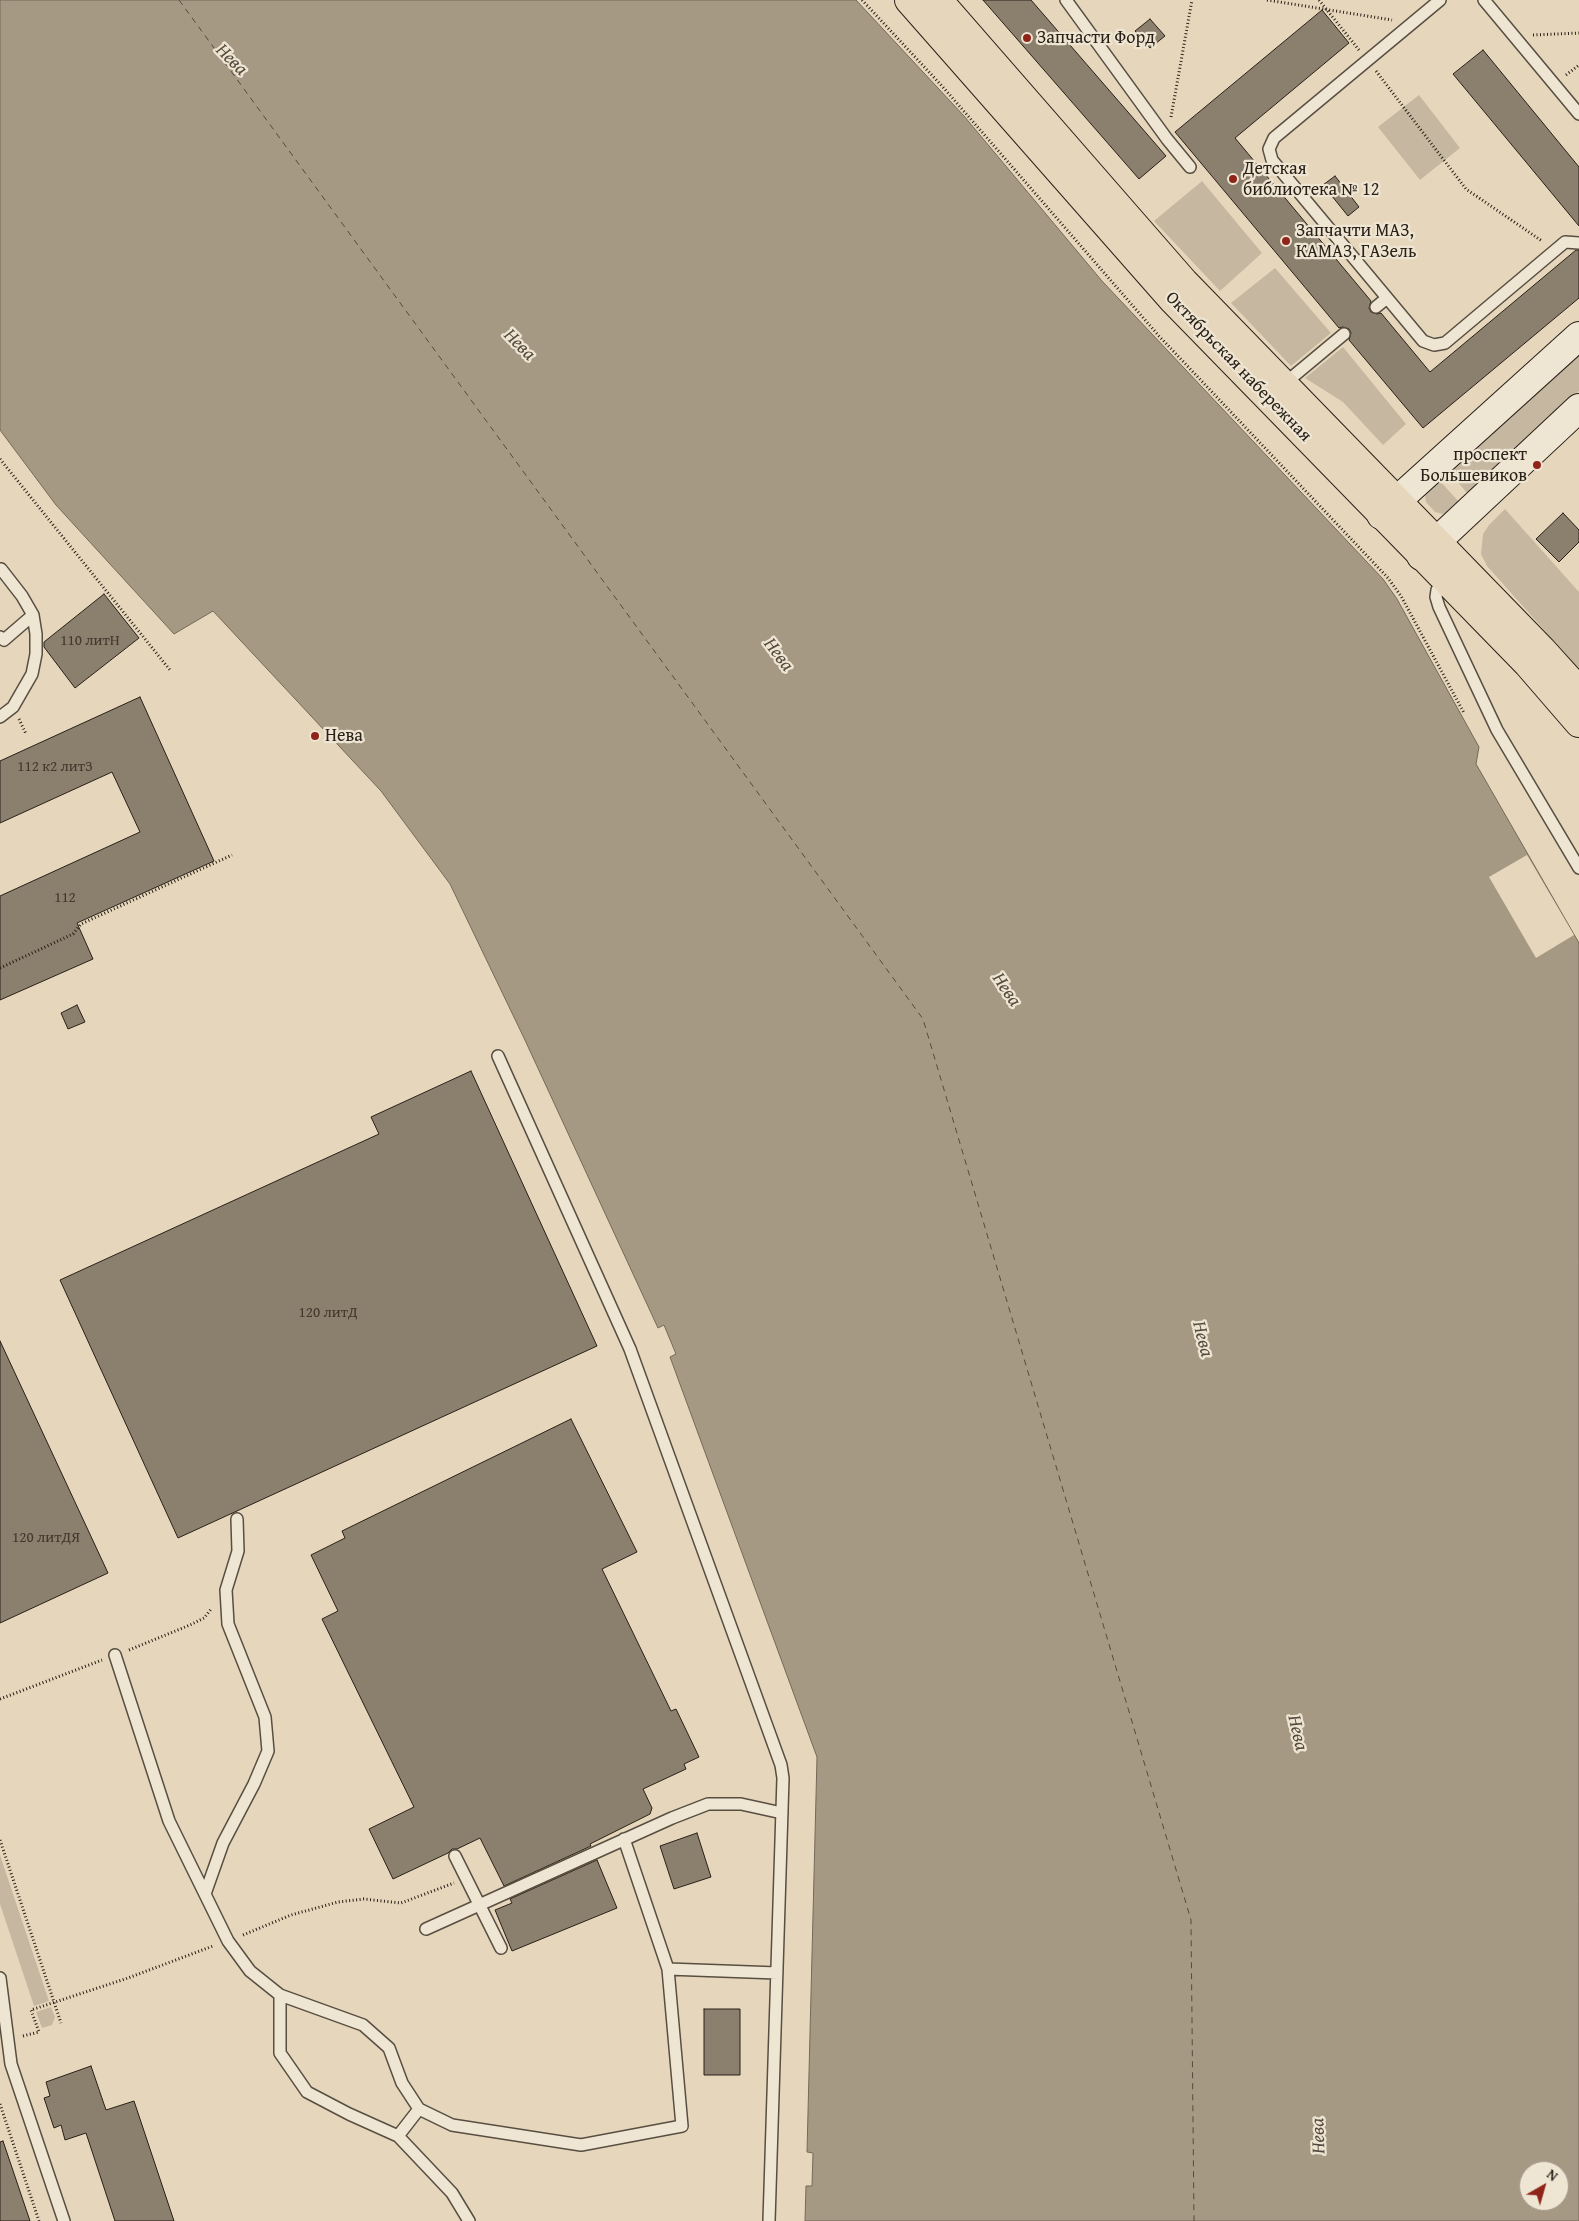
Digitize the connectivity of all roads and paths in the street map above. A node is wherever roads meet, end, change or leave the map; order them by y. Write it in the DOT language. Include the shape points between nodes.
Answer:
graph roads {
  1 [pos="862,0"];
  2 [pos="909,0"];
  3 [pos="1066,0"];
  4 [pos="1192,0"];
  5 [pos="1267,0"];
  6 [pos="1319,0"];
  7 [pos="1440,0"];
  8 [pos="1484,0"];
  9 [pos="943,2"];
  10 [pos="1326,8"];
  11 [pos="1412,24"];
  12 [pos="1579,32"];
  13 [pos="1515,36"];
  14 [pos="1368,61"];
  15 [pos="1577,108"];
  16 [pos="1167,139"];
  17 [pos="1190,167"];
  18 [pos="1579,243"];
  19 [pos="1556,251"];
  20 [pos="1387,298"];
  21 [pos="1376,307"];
  22 [pos="1344,334"];
  23 [pos="1579,336"];
  24 [pos="1284,384"];
  25 [pos="1579,408"];
  26 [pos="0,459"];
  27 [pos="1388,508"];
  28 [pos="1428,549"];
  29 [pos="0,569"];
  30 [pos="1445,580"];
  31 [pos="32,615"];
  32 [pos="0,638"];
  33 [pos="170,670"];
  34 [pos="1579,691"];
  35 [pos="1464,713"];
  36 [pos="0,716"];
  37 [pos="1579,723"];
  38 [pos="232,855"];
  39 [pos="1579,868"];
  40 [pos="0,968"];
  41 [pos="498,1056"];
  42 [pos="236,1519"];
  43 [pos="115,1655"];
  44 [pos="782,1813"];
  45 [pos="0,1840"];
  46 [pos="624,1840"];
  47 [pos="455,1856"];
  48 [pos="205,1894"];
  49 [pos="480,1905"];
  50 [pos="426,1929"];
  51 [pos="501,1948"];
  52 [pos="668,1969"];
  53 [pos="777,1973"];
  54 [pos="0,1978"];
  55 [pos="280,1994"];
  56 [pos="61,2023"];
  57 [pos="6,2066"];
  58 [pos="0,2104"];
  59 [pos="419,2109"];
  60 [pos="398,2136"];
  61 [pos="39,2221"];
  62 [pos="64,2221"];
  63 [pos="469,2221"];
  64 [pos="769,2221"];
  1 -- 35 [label="path" via="942,86 1153,330 1388,578 1402,596"];
  2 -- 27 [label="main road, Октябрьская набережная" via="1173,300"];
  3 -- 16 [label="lane"];
  4 -- 16 [label="path"];
  5 -- 10 [label="path"];
  6 -- 10 [label="path"];
  7 -- 11 [label="lane"];
  8 -- 13 [label="lane"];
  9 -- 24 [label="main road, Октябрьская набережная" via="1184,282"];
  10 -- 11 [label="path"];
  10 -- 14 [label="path"];
  11 -- 14 [label="lane"];
  12 -- 13 [label="path"];
  13 -- 15 [label="lane"];
  14 -- 19 [label="path" via="1466,189"];
  14 -- 20 [label="lane" via="1274,138 1269,149 1272,160"];
  16 -- 17 [label="lane"];
  18 -- 19 [label="lane" via="1565,242"];
  19 -- 20 [label="lane" via="1445,343 1434,345 1423,341"];
  20 -- 21 [label="lane"];
  22 -- 24 [label="lane"];
  23 -- 27 [label="main road"];
  24 -- 27 [label="main road, Октябрьская набережная"];
  25 -- 28 [label="main road"];
  26 -- 33 [label="path"];
  27 -- 28 [label="main road, Октябрьская набережная"];
  28 -- 30 [label="main road, Октябрьская набережная"];
  28 -- 34 [label="main road, Октябрьская набережная" via="1542,650"];
  29 -- 31 [label="lane" via="22,596"];
  30 -- 37 [label="main road, Октябрьская набережная" via="1528,664"];
  30 -- 39 [label="lane" via="1437,590 1438,607 1497,730"];
  31 -- 32 [label="lane" via="4,640"];
  31 -- 36 [label="lane" via="36,640 32,674 13,707"];
  38 -- 40 [label="path" via="81,924 73,934"];
  41 -- 44 [label="lane" via="630,1348 781,1765"];
  42 -- 48 [label="lane" via="238,1552 226,1590 228,1624 265,1717 268,1751 223,1843"];
  43 -- 48 [label="lane" via="169,1821"];
  44 -- 46 [label="lane" via="741,1804 708,1804"];
  44 -- 53 [label="lane"];
  45 -- 56 [label="path"];
  46 -- 49 [label="lane"];
  46 -- 52 [label="lane"];
  47 -- 49 [label="lane"];
  48 -- 55 [label="lane" via="228,1941 250,1971"];
  49 -- 50 [label="lane"];
  49 -- 51 [label="lane"];
  52 -- 53 [label="lane"];
  52 -- 59 [label="lane" via="682,2126 581,2145 452,2125"];
  53 -- 64 [label="lane"];
  54 -- 57 [label="lane"];
  55 -- 59 [label="lane" via="363,2025 390,2048 402,2083"];
  55 -- 60 [label="lane" via="280,2053 307,2092"];
  57 -- 62 [label="lane"];
  58 -- 61 [label="path"];
  59 -- 60 [label="lane"];
  60 -- 63 [label="lane" via="452,2193"];
}
